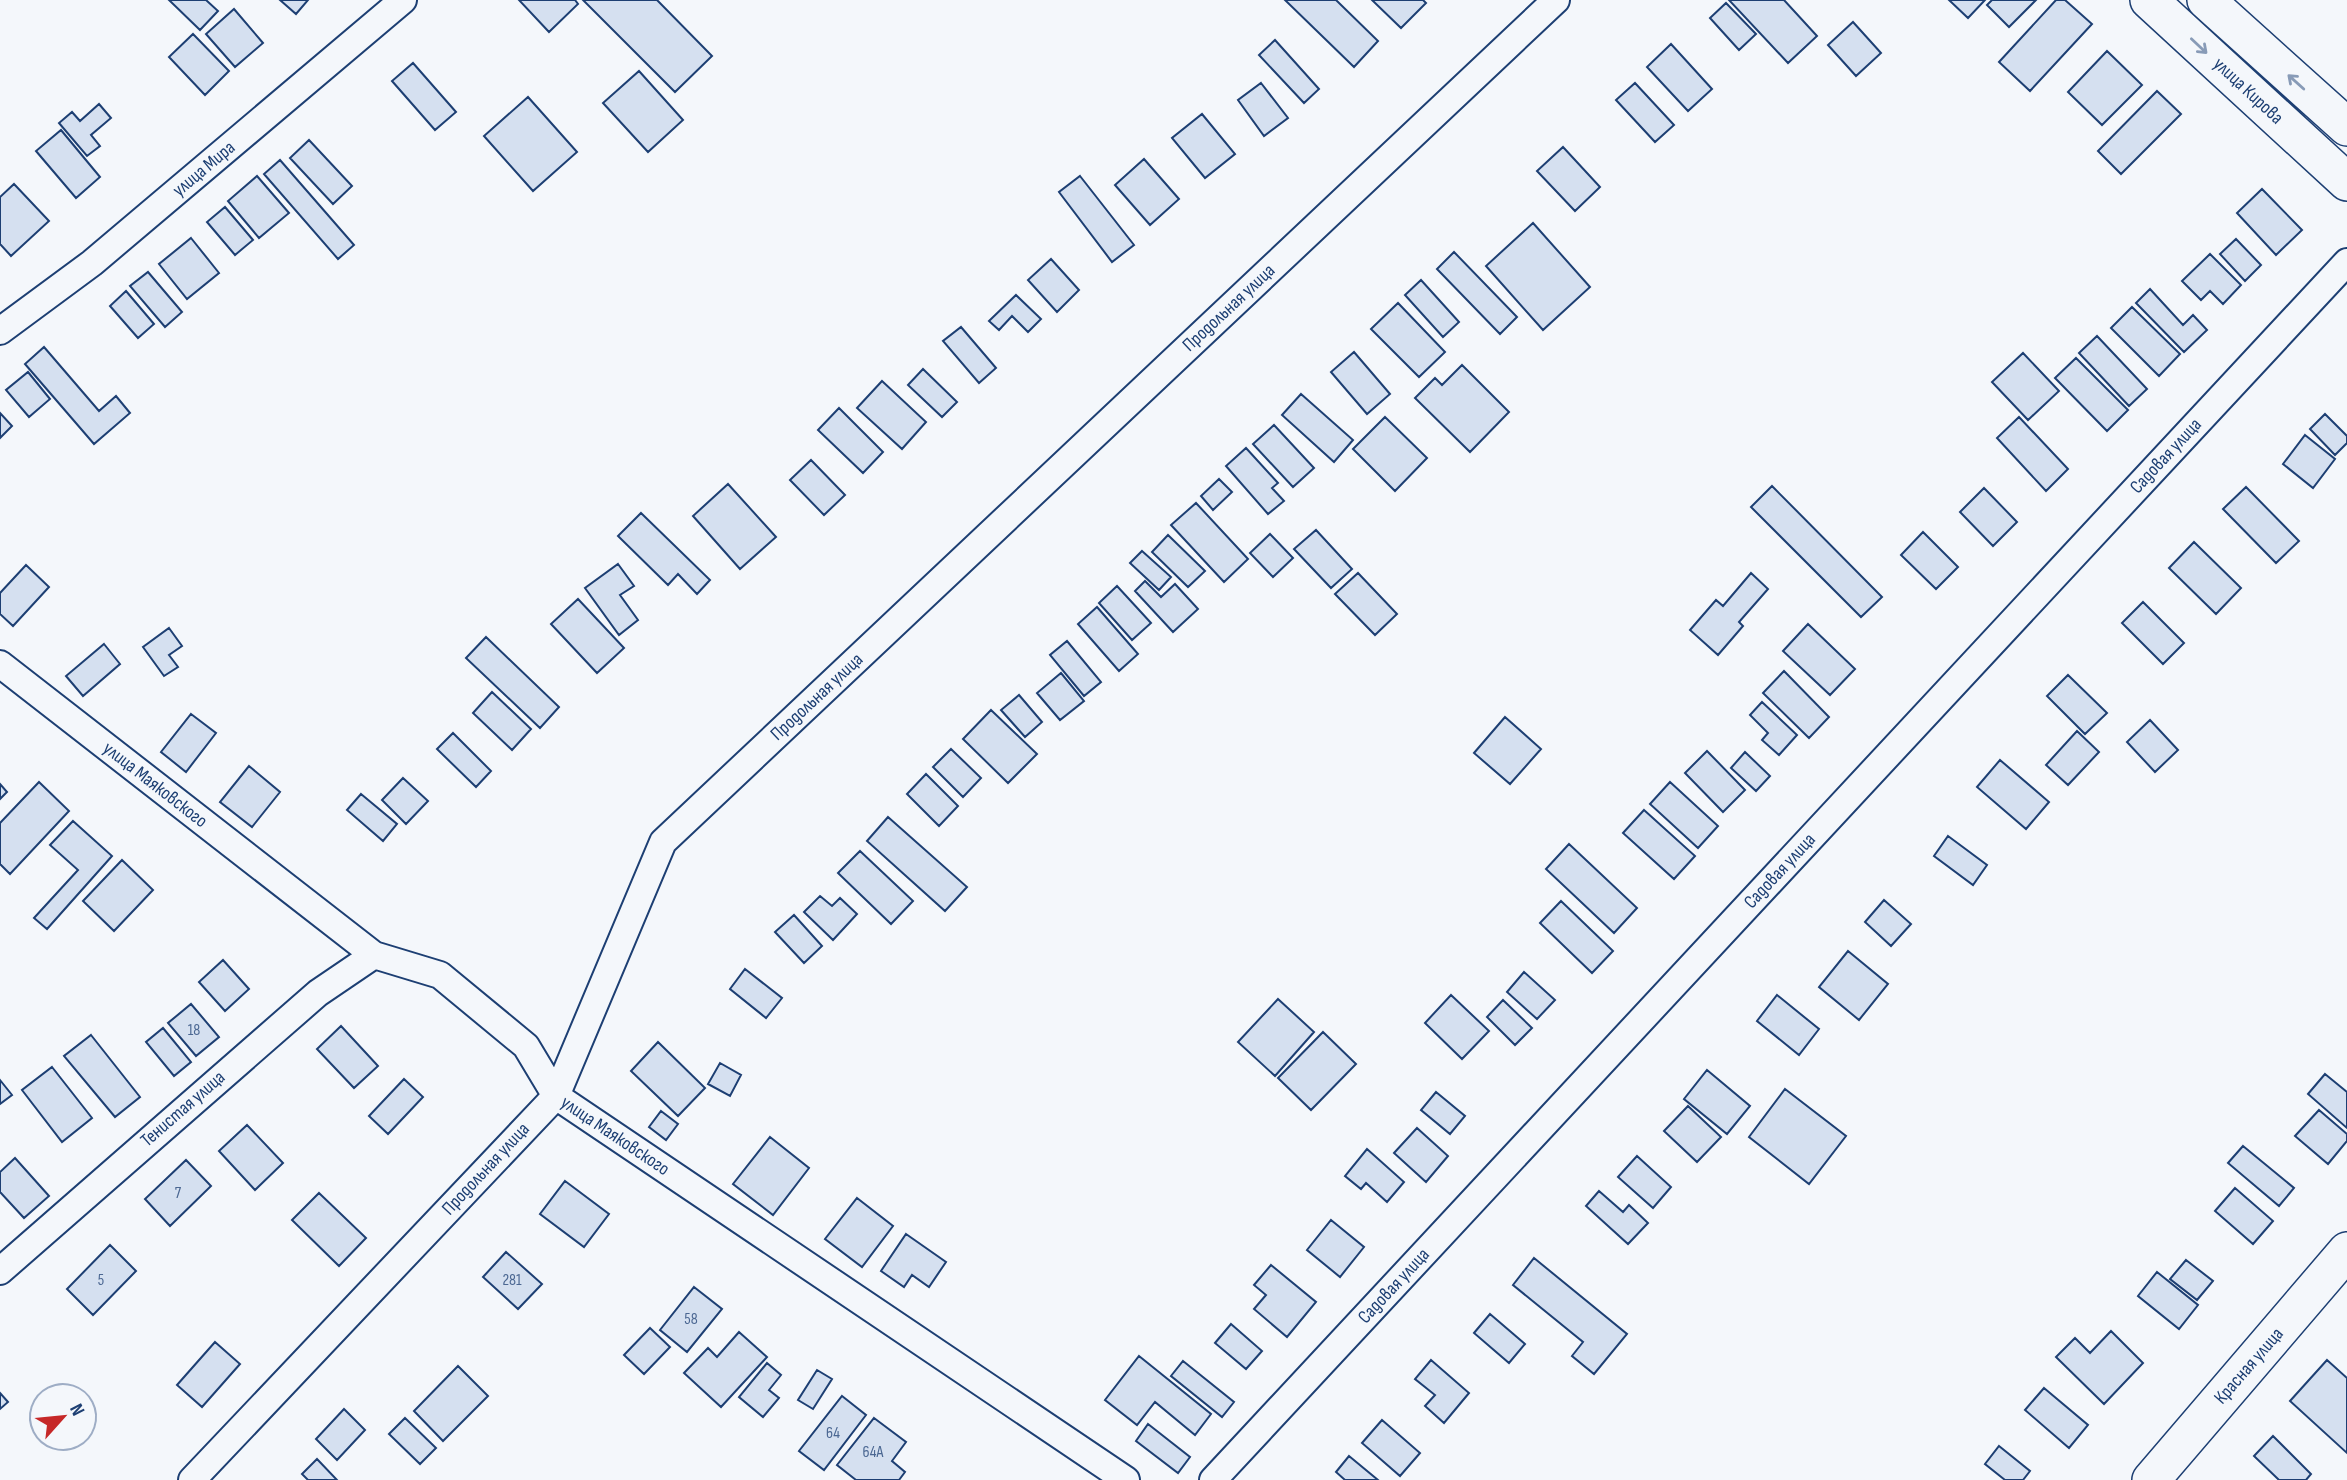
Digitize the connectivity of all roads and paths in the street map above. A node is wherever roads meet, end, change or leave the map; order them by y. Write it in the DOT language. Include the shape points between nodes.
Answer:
graph roads {
  1 [pos="403,0"];
  2 [pos="1556,0"];
  3 [pos="2149,0"];
  4 [pos="2206,0"];
  5 [pos="2347,127"];
  6 [pos="2347,182"];
  7 [pos="2347,262"];
  8 [pos="0,331"];
  9 [pos="0,664"];
  10 [pos="374,956"];
  11 [pos="556,1096"];
  12 [pos="2347,1251"];
  13 [pos="0,1271"];
  14 [pos="192,1480"];
  15 [pos="1126,1480"];
  16 [pos="1213,1480"];
  17 [pos="2151,1480"];
  1 -- 8 [label="street, улица Мира" via="92,263"];
  2 -- 11 [label="street, Продольная улица" via="663,842"];
  3 -- 6 [label="street, улица Кирова, one-way"];
  5 -- 4 [label="street, улица Кирова, one-way"];
  7 -- 16 [label="street, Садовая улица"];
  9 -- 10 [label="street, улица Маяковского"];
  10 -- 11 [label="street, улица Маяковского" via="440,975 526,1046"];
  10 -- 13 [label="street, Тенистая улица" via="309,1001"];
  11 -- 14 [label="street, Продольная улица"];
  11 -- 15 [label="street, улица Маяковского"];
  12 -- 17 [label="street, Красная улица"];
}
